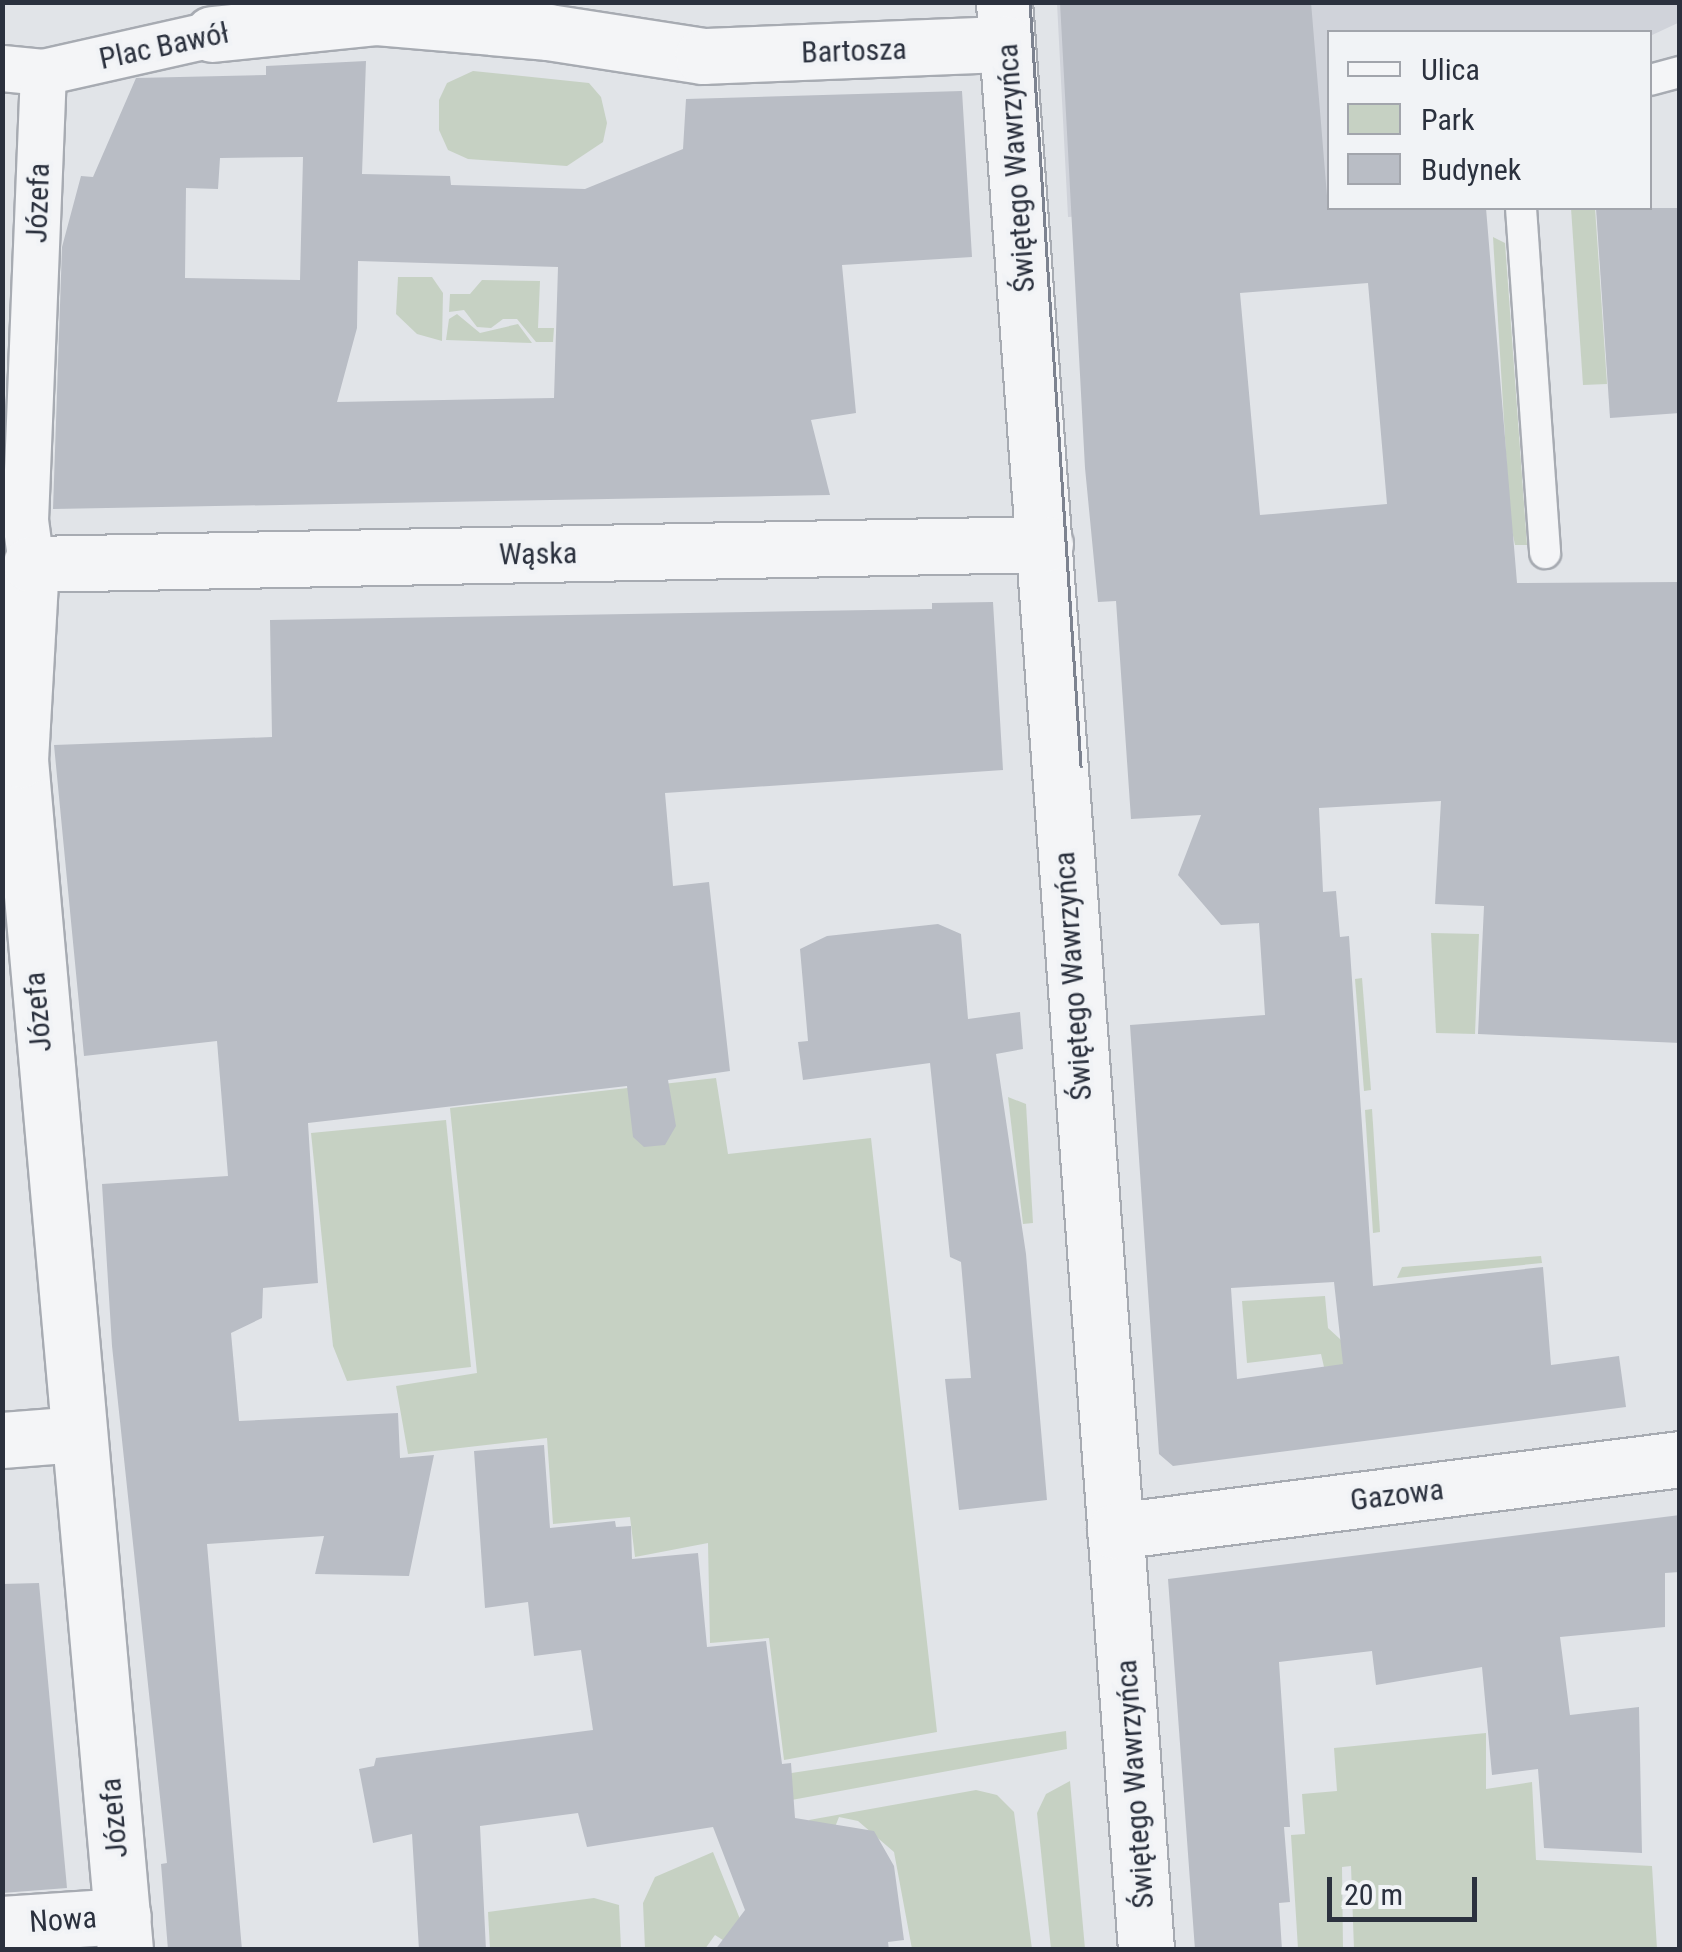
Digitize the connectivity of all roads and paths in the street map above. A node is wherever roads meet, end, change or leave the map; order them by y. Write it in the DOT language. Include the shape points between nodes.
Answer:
graph roads {
  1 [pos="1005,23"];
  2 [pos="212,34"];
  3 [pos="703,56"];
  4 [pos="23,70"];
  5 [pos="1680,72"];
  6 [pos="1652,79"];
  7 [pos="1522,210"];
  8 [pos="1045,544"];
  9 [pos="1544,553"];
  10 [pos="31,564"];
  11 [pos="11,726"];
  12 [pos="23,1077"];
  13 [pos="78,1434"];
  14 [pos="2,1440"];
  15 [pos="1680,1459"];
  16 [pos="1115,1531"];
  17 [pos="2,1924"];
  18 [pos="124,1933"];
  19 [pos="1146,1950"];
  1 -- 3 [label="street, Bartosza"];
  1 -- 8 [label="street, Świętego Wawrzyńca"];
  2 -- 3 [label="street, Plac Bawół" via="378,17 548,32"];
  2 -- 4 [label="street, Plac Bawół"];
  4 -- 10 [label="street, Józefa"];
  5 -- 6 [label="lane"];
  7 -- 9 [label="lane"];
  8 -- 10 [label="street, Wąska"];
  8 -- 16 [label="street, Świętego Wawrzyńca"];
  10 -- 11 [label="street, Józefa"];
  11 -- 12 [label="street, Józefa"];
  12 -- 13 [label="street, Józefa"];
  13 -- 14 [label="street"];
  13 -- 18 [label="street, Józefa"];
  15 -- 16 [label="street, Gazowa"];
  16 -- 19 [label="street, Świętego Wawrzyńca"];
  17 -- 18 [label="street, Nowa"];
}
